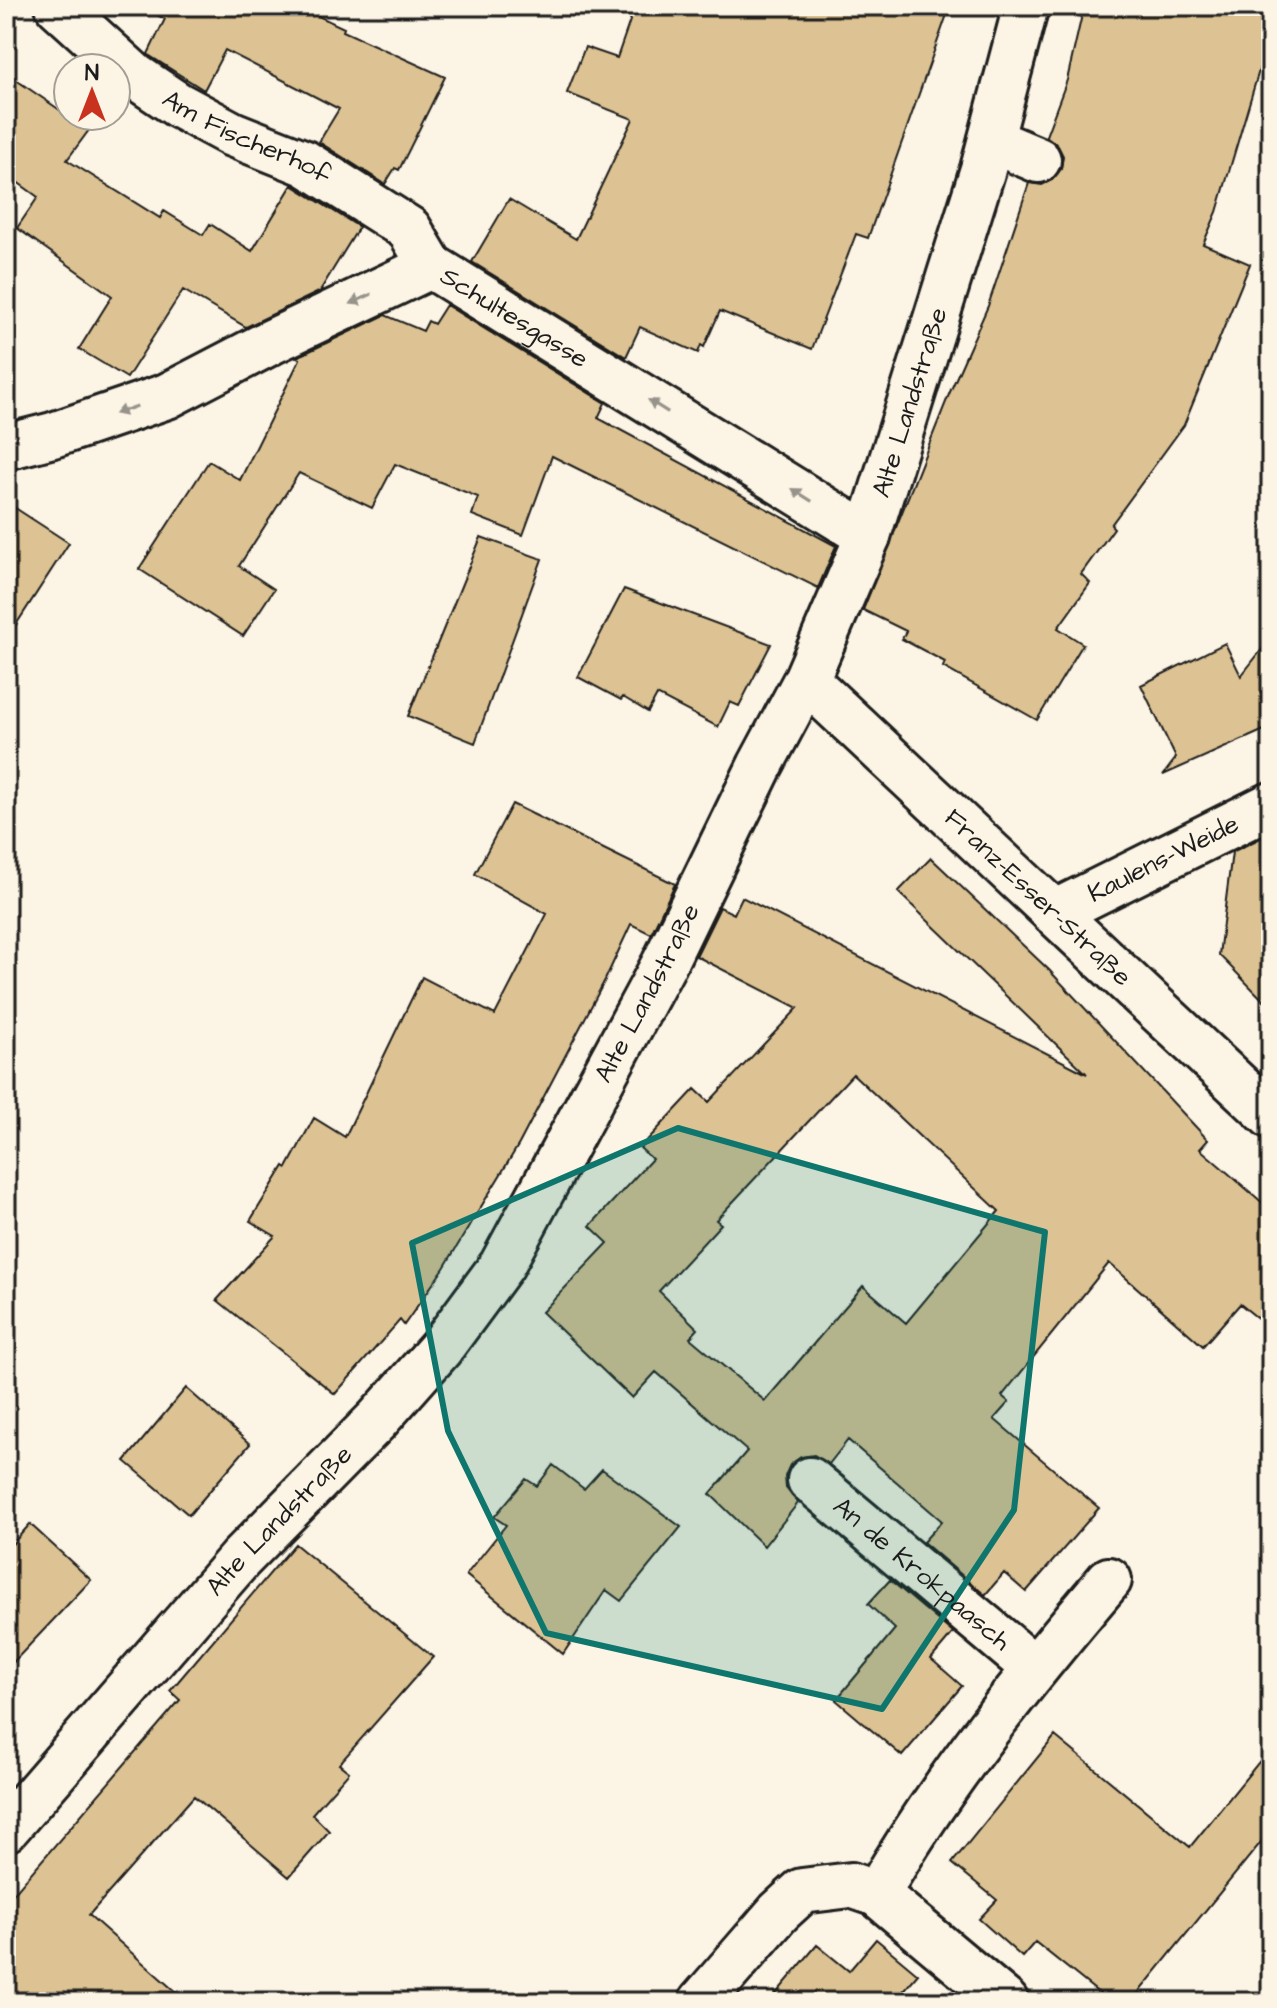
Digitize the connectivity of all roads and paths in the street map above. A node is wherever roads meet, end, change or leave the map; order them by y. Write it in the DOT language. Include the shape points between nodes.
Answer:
graph roads {
  1 [pos="58,6"];
  2 [pos="1026,6"];
  3 [pos="991,140"];
  4 [pos="1038,160"];
  5 [pos="431,266"];
  6 [pos="6,447"];
  7 [pos="868,536"];
  8 [pos="806,680"];
  9 [pos="1271,805"];
  10 [pos="1054,913"];
  11 [pos="1271,1116"];
  12 [pos="810,1480"];
  13 [pos="1109,1580"];
  14 [pos="1034,1668"];
  15 [pos="6,1829"];
  16 [pos="877,1894"];
  17 [pos="701,2002"];
  18 [pos="1006,2002"];
  1 -- 5 [label="street, Am Fischerhof" via="135,76 178,105 305,163 409,229"];
  2 -- 3 [label="street, Alte Landstraße"];
  3 -- 4 [label="street"];
  3 -- 7 [label="street, Alte Landstraße"];
  5 -- 6 [label="street, Schultesgasse, one-way" via="167,396"];
  7 -- 5 [label="street, Schultesgasse, one-way"];
  7 -- 8 [label="street, Alte Landstraße"];
  8 -- 10 [label="street, Franz-Esser-Straße"];
  8 -- 15 [label="street, Alte Landstraße" via="642,1007 502,1265 440,1349 240,1559"];
  9 -- 10 [label="street, Kaulens-Weide"];
  10 -- 11 [label="street, Franz-Esser-Straße"];
  12 -- 14 [label="street, An de Krokpaasch"];
  13 -- 14 [label="street, An de Krokpaasch"];
  14 -- 16 [label="street, An de Krokpaasch" via="911,1836"];
  16 -- 17 [label="street" via="851,1885 802,1891"];
  16 -- 18 [label="street"];
}
